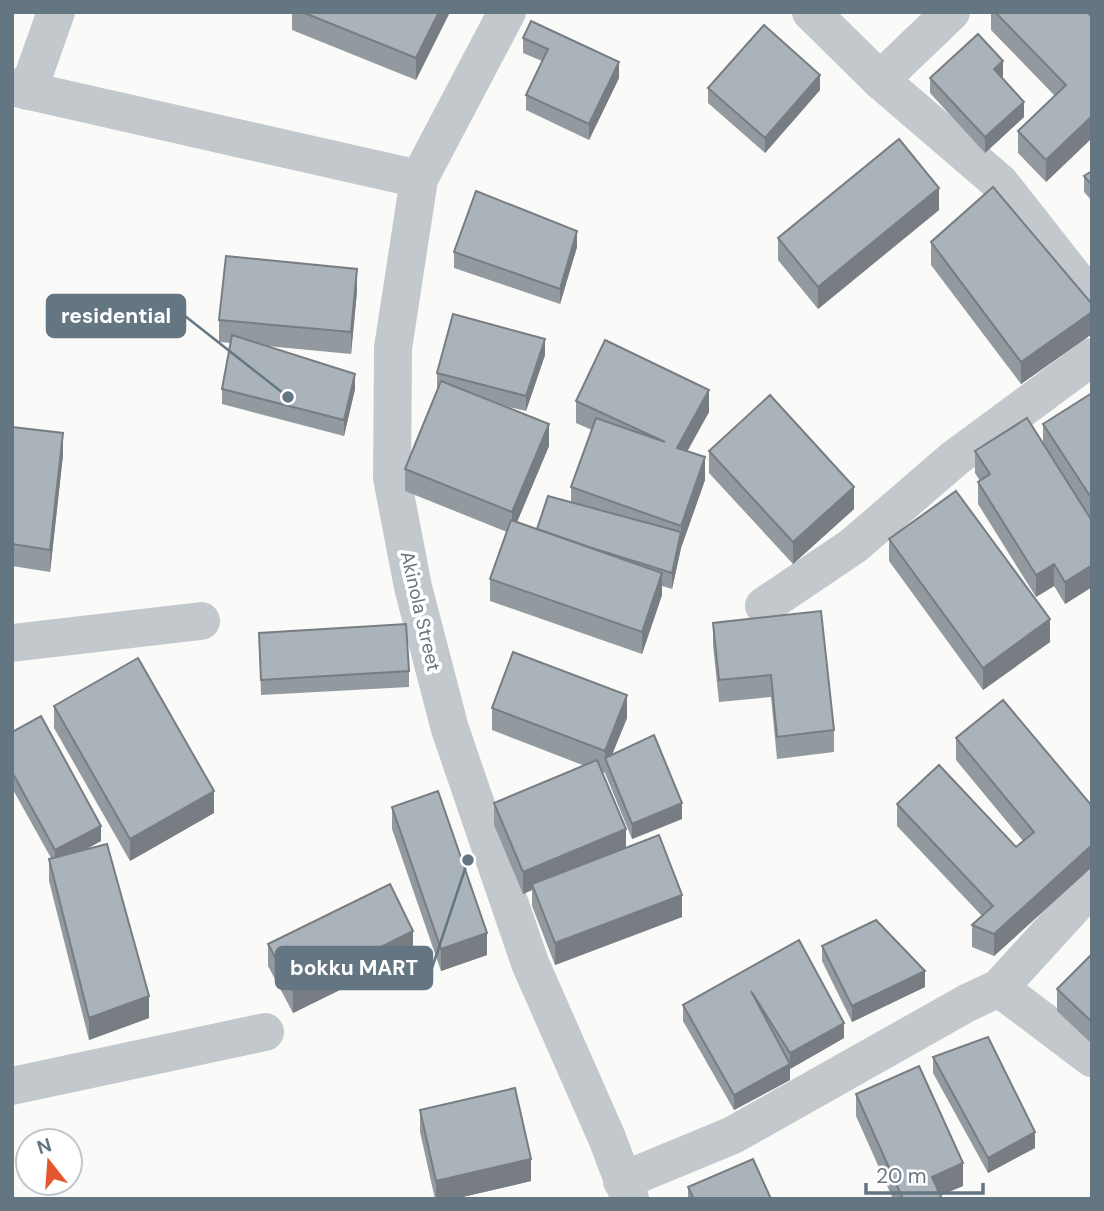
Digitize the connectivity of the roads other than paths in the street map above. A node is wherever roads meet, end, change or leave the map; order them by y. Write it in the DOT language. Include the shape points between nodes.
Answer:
graph roads {
  1 [pos="56,12"];
  2 [pos="507,12"];
  3 [pos="811,12"];
  4 [pos="951,12"];
  5 [pos="880,80"];
  6 [pos="20,89"];
  7 [pos="419,179"];
  8 [pos="1092,300"];
  9 [pos="1092,357"];
  10 [pos="764,606"];
  11 [pos="201,621"];
  12 [pos="12,643"];
  13 [pos="1092,886"];
  14 [pos="999,988"];
  15 [pos="265,1032"];
  16 [pos="1092,1058"];
  17 [pos="12,1086"];
  18 [pos="626,1190"];
  1 -- 6 [label="street"];
  2 -- 7 [label="street, Akinola Street"];
  3 -- 5 [label="street"];
  4 -- 5 [label="street"];
  5 -- 8 [label="street" via="1000,183"];
  6 -- 7 [label="street"];
  7 -- 18 [label="street, Akinola Street" via="393,348 392,478 413,587 450,729 530,963"];
  9 -- 10 [label="street" via="955,458 853,546"];
  11 -- 12 [label="street"];
  13 -- 14 [label="street"];
  14 -- 16 [label="street"];
  14 -- 18 [label="street"];
  15 -- 17 [label="street"];
}
